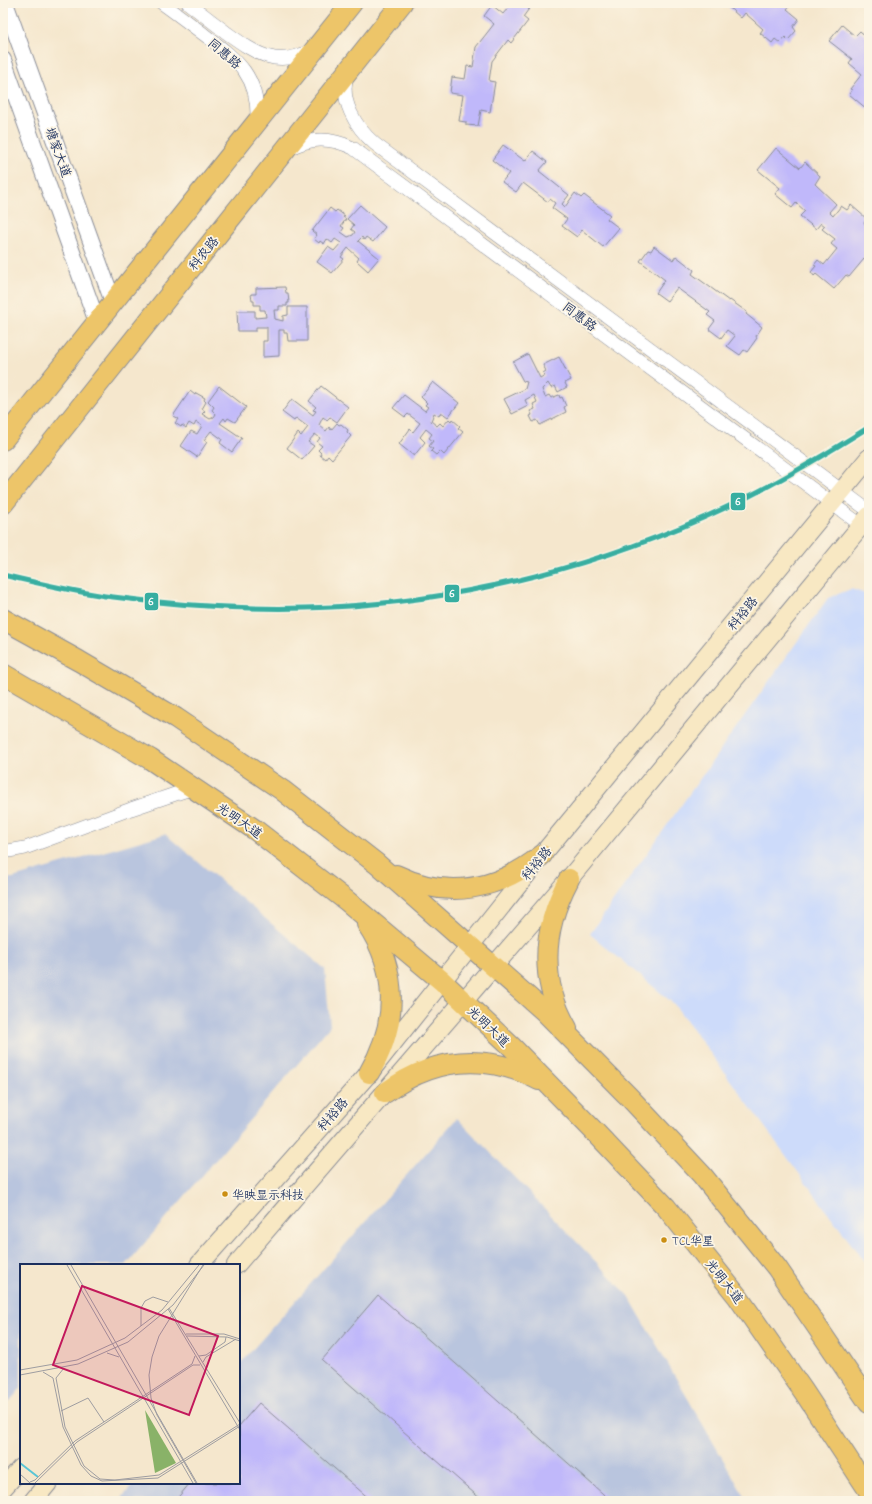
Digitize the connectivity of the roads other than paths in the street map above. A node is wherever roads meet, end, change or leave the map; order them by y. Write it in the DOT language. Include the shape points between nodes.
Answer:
graph roads {
  1 [pos="5,3"];
  2 [pos="162,3"];
  3 [pos="188,3"];
  4 [pos="352,3"];
  5 [pos="402,3"];
  6 [pos="320,42"];
  7 [pos="3,60"];
  8 [pos="350,69"];
  9 [pos="257,121"];
  10 [pos="281,155"];
  11 [pos="113,302"];
  12 [pos="97,322"];
  13 [pos="3,440"];
  14 [pos="869,458"];
  15 [pos="837,497"];
  16 [pos="3,504"];
  17 [pos="867,521"];
  18 [pos="3,619"];
  19 [pos="3,674"];
  20 [pos="193,788"];
  21 [pos="3,852"];
  22 [pos="542,855"];
  23 [pos="377,864"];
  24 [pos="569,879"];
  25 [pos="347,901"];
  26 [pos="470,946"];
  27 [pos="494,967"];
  28 [pos="442,981"];
  29 [pos="464,1002"];
  30 [pos="586,1054"];
  31 [pos="368,1072"];
  32 [pos="554,1090"];
  33 [pos="385,1093"];
  34 [pos="200,1264"];
  35 [pos="237,1264"];
  36 [pos="867,1399"];
  37 [pos="20,1469"];
  38 [pos="47,1484"];
  39 [pos="3,1488"];
  40 [pos="869,1491"];
  41 [pos="33,1501"];
  1 -- 11 [label="street, 塘家大道"];
  2 -- 9 [label="street, 同惠路" via="240,64 255,91"];
  3 -- 6 [label="street" via="249,48 267,57 296,57 311,50"];
  4 -- 6 [label="main road"];
  5 -- 8 [label="main road, 科农路"];
  6 -- 9 [label="main road"];
  7 -- 12 [label="street, 塘家大道"];
  8 -- 10 [label="main road, 科农路"];
  8 -- 15 [label="street, 同惠路" via="345,83 346,99 356,124 367,137"];
  9 -- 11 [label="main road"];
  10 -- 15 [label="street, 同惠路" via="295,146 316,140 334,140 353,148"];
  10 -- 16 [label="main road, 科农路"];
  11 -- 12 [label="main road"];
  12 -- 13 [label="main road"];
  14 -- 15 [label="main road, 科裕路"];
  15 -- 17 [label="street, 同惠路"];
  15 -- 22 [label="main road, 科裕路"];
  17 -- 24 [label="main road, 科裕路"];
  18 -- 23 [label="main road" via="176,718 282,790"];
  19 -- 20 [label="main road, 光明大道" via="150,759"];
  20 -- 21 [label="street" via="25,848"];
  20 -- 25 [label="main road, 光明大道" via="254,829"];
  22 -- 23 [label="main road" via="529,866 500,881 464,889 421,885"];
  22 -- 26 [label="main road, 科裕路"];
  23 -- 26 [label="main road"];
  24 -- 27 [label="main road, 科裕路"];
  24 -- 30 [label="main road" via="550,927 548,961 558,1011"];
  25 -- 28 [label="main road, 光明大道"];
  25 -- 31 [label="main road" via="368,925 376,939 388,968 390,984 390,1015 387,1030"];
  26 -- 27 [label="main road"];
  26 -- 28 [label="main road, 科裕路"];
  27 -- 29 [label="main road, 科裕路"];
  27 -- 30 [label="main road" via="544,1011"];
  28 -- 29 [label="main road, 光明大道"];
  28 -- 31 [label="main road, 科裕路"];
  29 -- 32 [label="main road, 光明大道"];
  29 -- 33 [label="main road, 科裕路"];
  30 -- 36 [label="main road" via="702,1175 777,1268"];
  31 -- 34 [label="main road, 科裕路"];
  32 -- 33 [label="main road" via="524,1072 491,1063 474,1062 427,1069 398,1083"];
  32 -- 40 [label="main road, 光明大道" via="666,1207 738,1297"];
  33 -- 35 [label="main road, 科裕路"];
  37 -- 39 [label="main road"];
  38 -- 41 [label="main road"];
}
